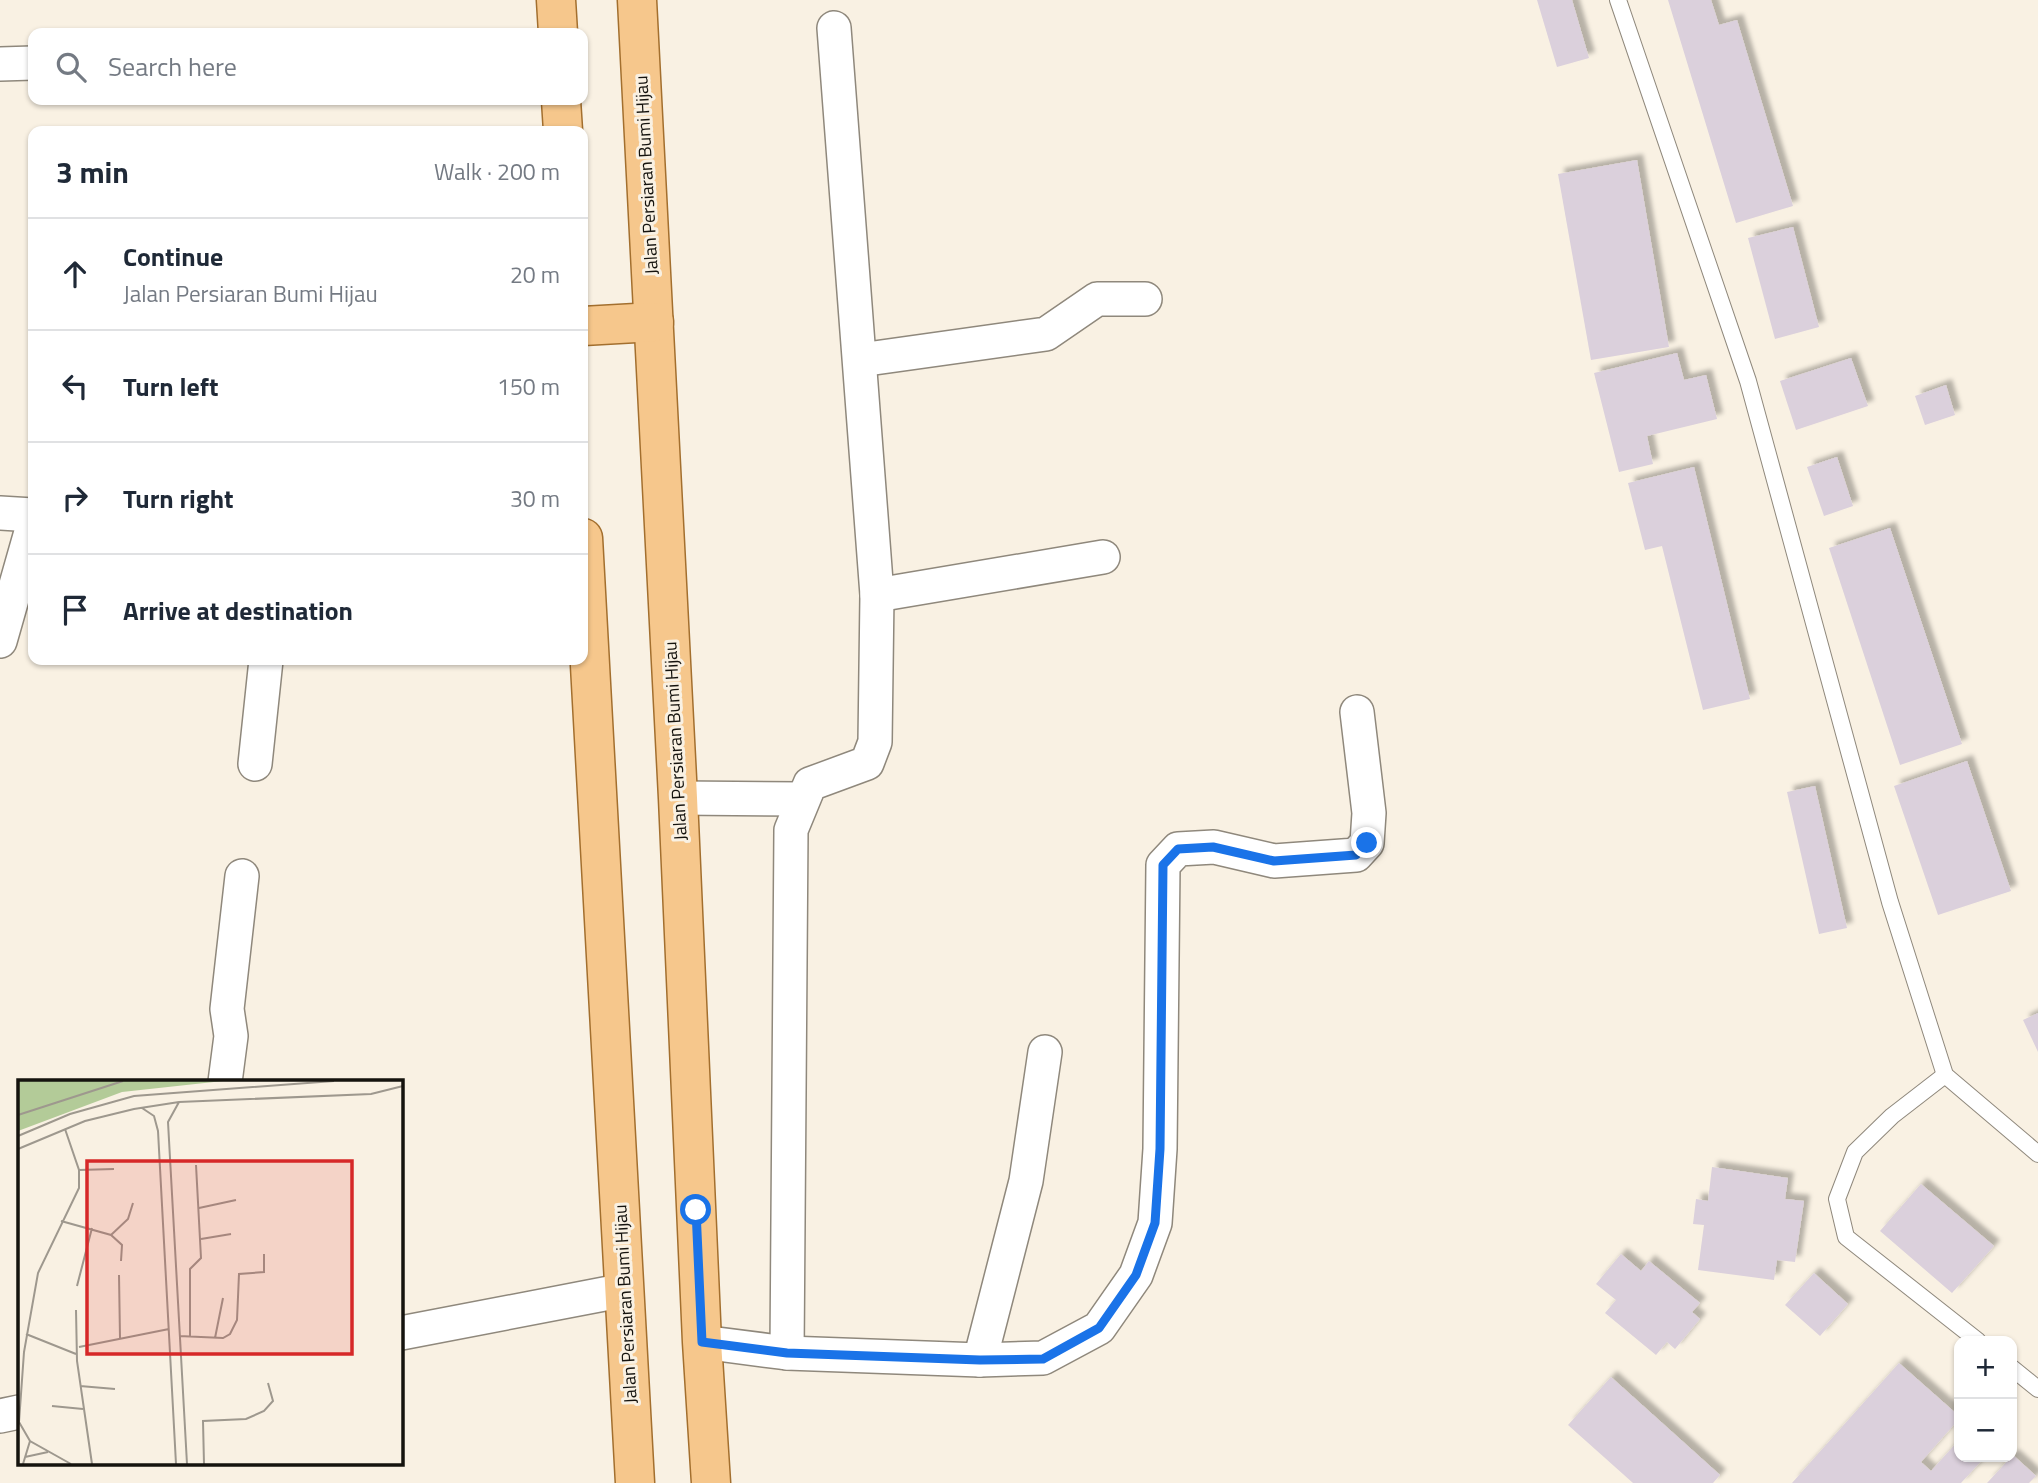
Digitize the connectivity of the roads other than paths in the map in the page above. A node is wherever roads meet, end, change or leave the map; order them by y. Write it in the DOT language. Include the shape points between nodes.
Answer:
graph roads {
  1 [pos="556,0"];
  2 [pos="637,0"];
  3 [pos="1618,0"];
  4 [pos="558,28"];
  5 [pos="834,28"];
  6 [pos="28,63"];
  7 [pos="0,64"];
  8 [pos="561,105"];
  9 [pos="563,126"];
  10 [pos="1145,299"];
  11 [pos="654,322"];
  12 [pos="588,326"];
  13 [pos="860,360"];
  14 [pos="0,513"];
  15 [pos="28,515"];
  16 [pos="28,543"];
  17 [pos="1103,557"];
  18 [pos="877,595"];
  19 [pos="588,628"];
  20 [pos="0,641"];
  21 [pos="265,665"];
  22 [pos="1357,712"];
  23 [pos="254,764"];
  24 [pos="678,798"];
  25 [pos="802,799"];
  26 [pos="242,876"];
  27 [pos="1045,1052"];
  28 [pos="1945,1075"];
  29 [pos="225,1080"];
  30 [pos="2038,1154"];
  31 [pos="625,1290"];
  32 [pos="402,1333"];
  33 [pos="1972,1336"];
  34 [pos="702,1342"];
  35 [pos="787,1353"];
  36 [pos="980,1360"];
  37 [pos="2017,1372"];
  38 [pos="2038,1389"];
  39 [pos="18,1412"];
  40 [pos="0,1416"];
  41 [pos="635,1483"];
  42 [pos="711,1483"];
  1 -- 4 [label="main road"];
  2 -- 11 [label="main road, Jalan Persiaran Bumi Hijau"];
  3 -- 28 [label="lane" via="1748,381 1890,902"];
  5 -- 13 [label="street"];
  6 -- 7 [label="street"];
  8 -- 9 [label="main road"];
  10 -- 13 [label="street" via="1097,299 1046,334"];
  11 -- 12 [label="main road"];
  11 -- 24 [label="main road, Jalan Persiaran Bumi Hijau"];
  13 -- 18 [label="street"];
  14 -- 15 [label="street"];
  16 -- 20 [label="street"];
  17 -- 18 [label="street"];
  18 -- 25 [label="street" via="873,752 867,763 810,784"];
  19 -- 31 [label="main road, Jalan Persiaran Bumi Hijau"];
  21 -- 23 [label="street"];
  22 -- 36 [label="street" via="1368,813 1367,843 1356,855 1274,861 1213,847 1178,849 1163,865 1160,1149 1155,1223 1136,1275 1099,1328 1043,1359"];
  24 -- 25 [label="street"];
  24 -- 34 [label="main road, Jalan Persiaran Bumi Hijau"];
  25 -- 35 [label="street" via="791,830"];
  26 -- 29 [label="street"];
  27 -- 36 [label="street" via="1026,1181"];
  28 -- 30 [label="lane"];
  28 -- 33 [label="lane" via="1855,1152 1838,1199 1846,1237"];
  31 -- 32 [label="street"];
  31 -- 41 [label="main road, Jalan Persiaran Bumi Hijau"];
  34 -- 35 [label="street"];
  34 -- 42 [label="main road, Jalan Persiaran Bumi Hijau"];
  35 -- 36 [label="street"];
  37 -- 38 [label="lane"];
  39 -- 40 [label="street"];
}
